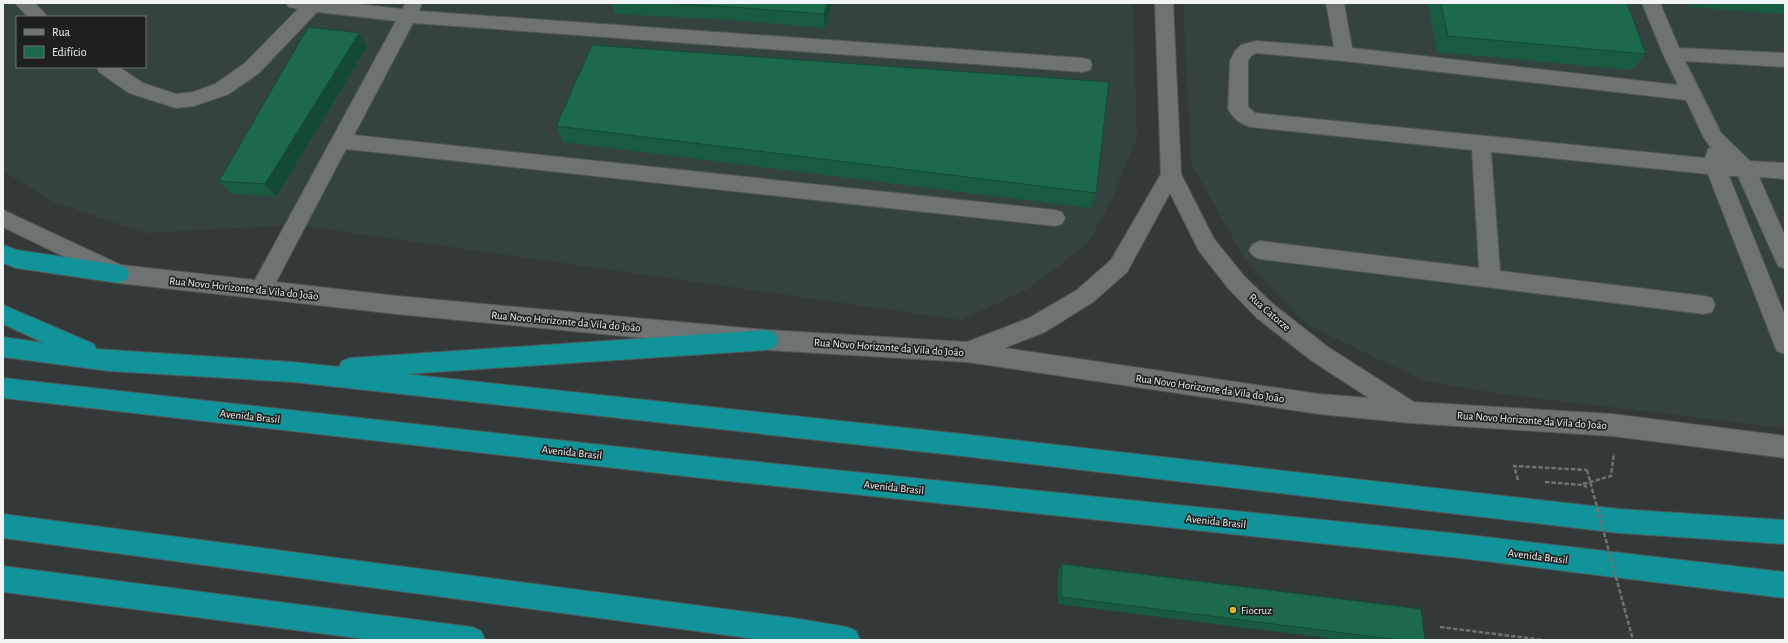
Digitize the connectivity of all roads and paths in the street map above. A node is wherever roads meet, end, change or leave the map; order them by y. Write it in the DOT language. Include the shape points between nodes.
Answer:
graph roads {
  1 [pos="24,3"];
  2 [pos="1164,3"];
  3 [pos="1335,3"];
  4 [pos="1651,3"];
  5 [pos="304,5"];
  6 [pos="411,10"];
  7 [pos="38,16"];
  8 [pos="1344,54"];
  9 [pos="1672,54"];
  10 [pos="1785,60"];
  11 [pos="1083,65"];
  12 [pos="107,68"];
  13 [pos="1692,94"];
  14 [pos="1714,138"];
  15 [pos="341,141"];
  16 [pos="1481,143"];
  17 [pos="1715,166"];
  18 [pos="1745,169"];
  19 [pos="1785,171"];
  20 [pos="1171,174"];
  21 [pos="3,218"];
  22 [pos="1055,218"];
  23 [pos="1260,250"];
  24 [pos="3,254"];
  25 [pos="1785,260"];
  26 [pos="118,274"];
  27 [pos="1490,278"];
  28 [pos="260,291"];
  29 [pos="1704,305"];
  30 [pos="3,314"];
  31 [pos="767,340"];
  32 [pos="1785,344"];
  33 [pos="3,347"];
  34 [pos="967,352"];
  35 [pos="109,361"];
  36 [pos="293,372"];
  37 [pos="3,388"];
  38 [pos="1410,412"];
  39 [pos="1612,425"];
  40 [pos="1785,447"];
  41 [pos="1524,480"];
  42 [pos="1539,481"];
  43 [pos="1582,485"];
  44 [pos="1620,521"];
  45 [pos="3,526"];
  46 [pos="1785,532"];
  47 [pos="3,579"];
  48 [pos="1785,585"];
  49 [pos="1440,627"];
  50 [pos="472,640"];
  51 [pos="847,640"];
  52 [pos="1543,640"];
  53 [pos="1633,640"];
  1 -- 7 [label="street"];
  2 -- 20 [label="street, Rua Catorze"];
  3 -- 8 [label="street"];
  4 -- 9 [label="street"];
  5 -- 6 [label="street"];
  5 -- 12 [label="street" via="252,68 222,89 194,99 176,101 136,88"];
  6 -- 11 [label="street"];
  6 -- 15 [label="street"];
  8 -- 13 [label="street"];
  8 -- 16 [label="street" via="1247,49 1239,61 1238,109 1244,116 1263,122"];
  9 -- 10 [label="street"];
  9 -- 13 [label="street"];
  13 -- 14 [label="street"];
  14 -- 17 [label="street"];
  14 -- 18 [label="street"];
  15 -- 22 [label="street"];
  15 -- 28 [label="street"];
  16 -- 17 [label="street"];
  16 -- 27 [label="street"];
  17 -- 18 [label="street"];
  17 -- 32 [label="street"];
  18 -- 19 [label="street"];
  18 -- 25 [label="street"];
  20 -- 34 [label="street" via="1119,266 1085,296 1037,325"];
  20 -- 38 [label="street, Rua Catorze" via="1206,245 1265,310 1320,354"];
  21 -- 26 [label="street, Rua Novo Horizonte da Vila do João"];
  23 -- 27 [label="street"];
  24 -- 26 [label="highway"];
  26 -- 28 [label="street, Rua Novo Horizonte da Vila do João"];
  27 -- 29 [label="street"];
  28 -- 31 [label="street, Rua Novo Horizonte da Vila do João"];
  30 -- 35 [label="highway"];
  31 -- 34 [label="street, Rua Novo Horizonte da Vila do João"];
  31 -- 36 [label="highway"];
  33 -- 35 [label="highway"];
  34 -- 38 [label="street, Rua Novo Horizonte da Vila do João" via="1319,404"];
  35 -- 36 [label="highway"];
  36 -- 44 [label="highway" via="955,444"];
  37 -- 48 [label="highway, Avenida Brasil" via="719,469 1460,546"];
  38 -- 39 [label="street, Rua Novo Horizonte da Vila do João"];
  39 -- 40 [label="street, Rua Novo Horizonte da Vila do João"];
  39 -- 43 [label="path" via="1615,458 1611,476"];
  41 -- 53 [label="path, bridge" via="1517,480 1514,466 1587,470"];
  42 -- 43 [label="path"];
  43 -- 44 [label="path" via="1614,503"];
  44 -- 46 [label="highway"];
  45 -- 51 [label="highway"];
  47 -- 50 [label="highway"];
  49 -- 52 [label="path"];
}
